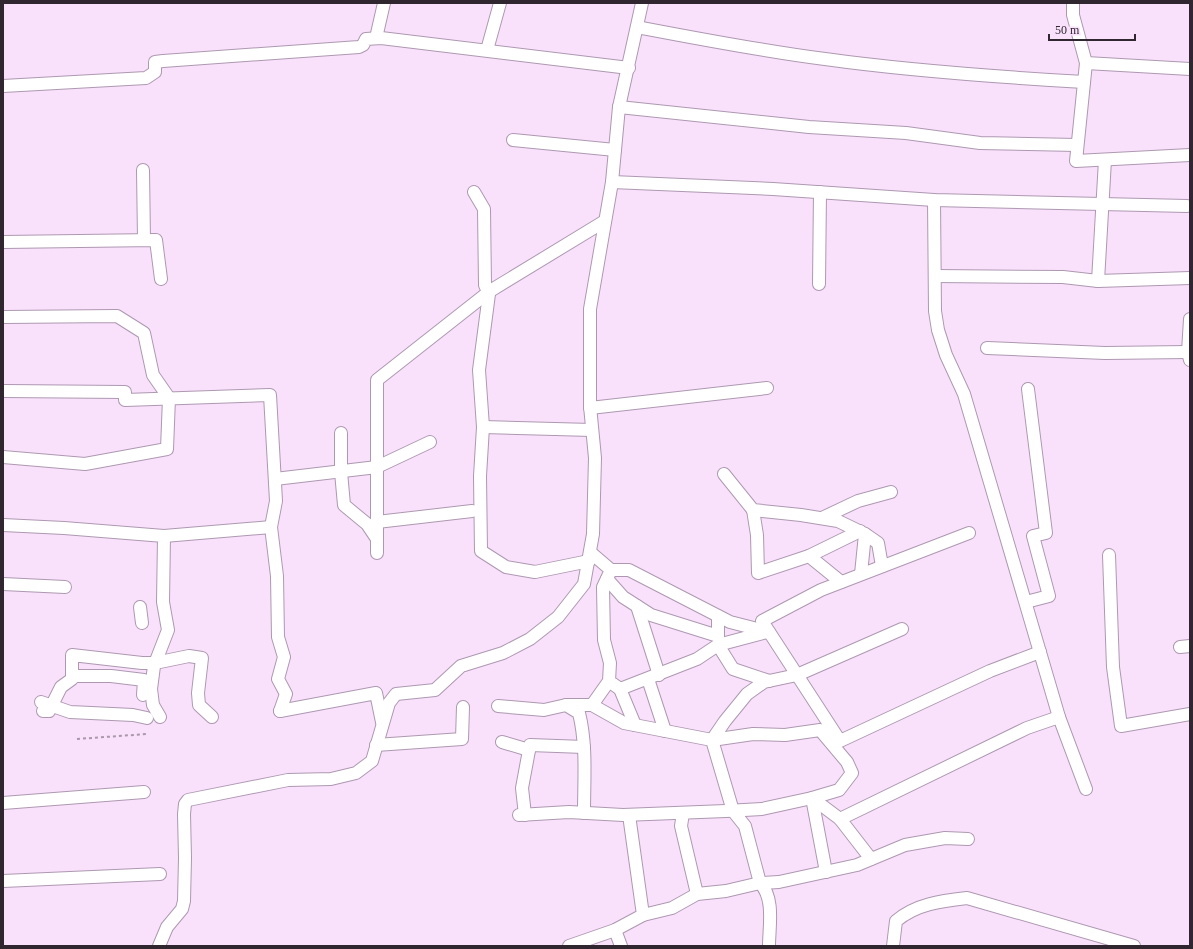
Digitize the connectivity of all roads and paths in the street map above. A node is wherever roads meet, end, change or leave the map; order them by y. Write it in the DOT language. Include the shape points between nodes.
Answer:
graph roads {
  1 [pos="384,3"];
  2 [pos="500,3"];
  3 [pos="642,3"];
  4 [pos="1073,3"];
  5 [pos="637,27"];
  6 [pos="376,38"];
  7 [pos="487,50"];
  8 [pos="1086,63"];
  9 [pos="629,68"];
  10 [pos="1190,69"];
  11 [pos="1084,82"];
  12 [pos="3,86"];
  13 [pos="619,107"];
  14 [pos="513,140"];
  15 [pos="1077,145"];
  16 [pos="615,150"];
  17 [pos="1190,155"];
  18 [pos="1105,160"];
  19 [pos="143,170"];
  20 [pos="612,182"];
  21 [pos="474,192"];
  22 [pos="820,192"];
  23 [pos="934,200"];
  24 [pos="1102,204"];
  25 [pos="1187,206"];
  26 [pos="605,221"];
  27 [pos="144,240"];
  28 [pos="3,242"];
  29 [pos="936,276"];
  30 [pos="1190,278"];
  31 [pos="162,279"];
  32 [pos="1098,281"];
  33 [pos="819,284"];
  34 [pos="488,292"];
  35 [pos="3,317"];
  36 [pos="1190,319"];
  37 [pos="987,348"];
  38 [pos="1189,356"];
  39 [pos="767,388"];
  40 [pos="1028,389"];
  41 [pos="3,391"];
  42 [pos="169,398"];
  43 [pos="590,408"];
  44 [pos="483,427"];
  45 [pos="592,430"];
  46 [pos="341,433"];
  47 [pos="430,442"];
  48 [pos="3,457"];
  49 [pos="377,467"];
  50 [pos="341,472"];
  51 [pos="724,474"];
  52 [pos="275,479"];
  53 [pos="891,492"];
  54 [pos="753,510"];
  55 [pos="472,511"];
  56 [pos="822,518"];
  57 [pos="377,522"];
  58 [pos="3,525"];
  59 [pos="272,527"];
  60 [pos="862,533"];
  61 [pos="969,533"];
  62 [pos="164,536"];
  63 [pos="377,539"];
  64 [pos="377,552"];
  65 [pos="1108,555"];
  66 [pos="589,556"];
  67 [pos="809,556"];
  68 [pos="882,566"];
  69 [pos="609,574"];
  70 [pos="861,574"];
  71 [pos="841,582"];
  72 [pos="3,584"];
  73 [pos="65,587"];
  74 [pos="1026,602"];
  75 [pos="637,606"];
  76 [pos="140,607"];
  77 [pos="718,616"];
  78 [pos="142,623"];
  79 [pos="902,629"];
  80 [pos="769,632"];
  81 [pos="718,645"];
  82 [pos="1040,652"];
  83 [pos="155,663"];
  84 [pos="797,675"];
  85 [pos="72,676"];
  86 [pos="653,677"];
  87 [pos="609,681"];
  88 [pos="769,681"];
  89 [pos="620,689"];
  90 [pos="566,705"];
  91 [pos="592,705"];
  92 [pos="498,706"];
  93 [pos="463,707"];
  94 [pos="1190,714"];
  95 [pos="152,717"];
  96 [pos="212,717"];
  97 [pos="1059,717"];
  98 [pos="382,724"];
  99 [pos="635,725"];
  100 [pos="665,731"];
  101 [pos="147,734"];
  102 [pos="77,739"];
  103 [pos="712,740"];
  104 [pos="502,742"];
  105 [pos="376,745"];
  106 [pos="584,747"];
  107 [pos="529,750"];
  108 [pos="1086,789"];
  109 [pos="144,792"];
  110 [pos="812,798"];
  111 [pos="3,803"];
  112 [pos="733,811"];
  113 [pos="584,813"];
  114 [pos="683,813"];
  115 [pos="629,815"];
  116 [pos="840,819"];
  117 [pos="968,839"];
  118 [pos="871,859"];
  119 [pos="826,872"];
  120 [pos="160,874"];
  121 [pos="3,881"];
  122 [pos="760,883"];
  123 [pos="697,894"];
  124 [pos="644,915"];
  125 [pos="615,930"];
  126 [pos="159,946"];
  127 [pos="569,946"];
  128 [pos="621,946"];
  129 [pos="768,946"];
  130 [pos="893,946"];
  131 [pos="1134,946"];
  1 -- 6 [label="street"];
  2 -- 7 [label="street"];
  3 -- 5 [label="street"];
  4 -- 8 [label="street" via="1073,15"];
  5 -- 9 [label="street"];
  5 -- 11 [label="street" via="745,47 877,66"];
  6 -- 7 [label="street"];
  6 -- 12 [label="street" via="366,39 359,48 155,62 155,72 146,78"];
  7 -- 9 [label="street"];
  8 -- 10 [label="street"];
  8 -- 11 [label="street"];
  9 -- 13 [label="street"];
  11 -- 15 [label="street"];
  13 -- 15 [label="street" via="809,127 906,133 980,143"];
  13 -- 16 [label="street"];
  14 -- 16 [label="street"];
  15 -- 18 [label="street" via="1076,160"];
  16 -- 20 [label="street"];
  17 -- 18 [label="street"];
  18 -- 24 [label="street"];
  19 -- 27 [label="street"];
  20 -- 22 [label="street"];
  20 -- 26 [label="street"];
  21 -- 34 [label="street" via="484,208 485,285"];
  22 -- 23 [label="street"];
  22 -- 33 [label="street"];
  23 -- 24 [label="street"];
  23 -- 29 [label="street"];
  24 -- 25 [label="street"];
  24 -- 32 [label="street"];
  26 -- 34 [label="street"];
  26 -- 43 [label="street" via="590,309"];
  27 -- 28 [label="street"];
  27 -- 31 [label="street" via="156,240"];
  29 -- 32 [label="street" via="1063,277"];
  29 -- 74 [label="street" via="935,311 938,330 964,394"];
  30 -- 32 [label="street"];
  34 -- 44 [label="street" via="479,370"];
  34 -- 49 [label="street" via="377,380"];
  35 -- 42 [label="street" via="117,316 144,333 153,375"];
  36 -- 38 [label="street"];
  37 -- 38 [label="street"];
  39 -- 43 [label="street"];
  40 -- 74 [label="street" via="1046,533 1033,536 1049,596"];
  41 -- 42 [label="street" via="125,392 125,400"];
  42 -- 48 [label="street" via="167,449 85,464"];
  42 -- 52 [label="street" via="270,395"];
  43 -- 45 [label="street"];
  44 -- 45 [label="street"];
  44 -- 66 [label="street" via="480,476 481,551 506,567 535,572"];
  45 -- 66 [label="street" via="593,534"];
  46 -- 50 [label="street"];
  47 -- 49 [label="street"];
  49 -- 50 [label="street"];
  49 -- 57 [label="street"];
  50 -- 52 [label="street"];
  50 -- 63 [label="street" via="344,505 367,524"];
  51 -- 54 [label="street"];
  52 -- 59 [label="street" via="276,502"];
  53 -- 56 [label="street" via="858,501"];
  54 -- 56 [label="street"];
  54 -- 67 [label="street" via="757,534 758,573"];
  55 -- 57 [label="street"];
  56 -- 60 [label="street" via="838,521"];
  57 -- 63 [label="street"];
  58 -- 62 [label="street"];
  59 -- 62 [label="street"];
  59 -- 98 [label="street" via="277,576 278,637 284,657 278,678 286,694 280,711 376,693"];
  60 -- 67 [label="street"];
  60 -- 68 [label="street" via="878,543"];
  60 -- 70 [label="street"];
  61 -- 68 [label="street"];
  62 -- 83 [label="street" via="163,602 168,630"];
  63 -- 64 [label="street"];
  65 -- 94 [label="street" via="1113,667 1121,726"];
  66 -- 69 [label="street"];
  66 -- 98 [label="street" via="584,584 558,617 536,635 503,653 461,666 435,690 396,694 389,703"];
  67 -- 71 [label="street"];
  68 -- 70 [label="street"];
  69 -- 75 [label="street" via="623,597"];
  69 -- 77 [label="street" via="629,570"];
  69 -- 87 [label="street" via="603,587 604,640 610,663"];
  70 -- 71 [label="street"];
  71 -- 80 [label="street" via="762,621"];
  72 -- 73 [label="street"];
  74 -- 82 [label="street"];
  75 -- 77 [label="street" via="651,615 718,636"];
  75 -- 86 [label="street"];
  76 -- 78 [label="street"];
  77 -- 80 [label="street" via="730,622"];
  79 -- 84 [label="street"];
  80 -- 81 [label="street"];
  80 -- 84 [label="street"];
  81 -- 86 [label="street" via="697,659"];
  81 -- 88 [label="street" via="733,669"];
  82 -- 84 [label="street" via="990,671 840,741"];
  82 -- 97 [label="street"];
  83 -- 85 [label="street" via="142,664 72,656"];
  83 -- 95 [label="street" via="151,689"];
  83 -- 96 [label="street" via="189,656 202,658 199,705"];
  84 -- 88 [label="street"];
  85 -- 95 [label="street" via="111,676 144,680 143,699"];
  85 -- 95 [label="street" via="46,706 70,712"];
  86 -- 89 [label="street"];
  86 -- 100 [label="street"];
  87 -- 89 [label="street"];
  87 -- 91 [label="street"];
  88 -- 103 [label="street" via="747,694"];
  89 -- 99 [label="street"];
  90 -- 91 [label="street"];
  90 -- 92 [label="street" via="544,710"];
  90 -- 106 [label="street" via="579,713"];
  91 -- 99 [label="street" via="624,723"];
  93 -- 105 [label="street" via="462,739"];
  97 -- 108 [label="street"];
  97 -- 116 [label="street" via="1027,728"];
  98 -- 105 [label="street"];
  99 -- 100 [label="street"];
  100 -- 103 [label="street"];
  101 -- 102 [label="path"];
  103 -- 110 [label="street" via="753,734 785,735 820,730 847,762 852,773 839,790"];
  103 -- 112 [label="street"];
  104 -- 107 [label="street"];
  105 -- 126 [label="street" via="372,761 356,773 331,779 288,780 188,800 184,814 184,901 182,909 167,927"];
  106 -- 107 [label="street" via="530,745"];
  106 -- 113 [label="street"];
  107 -- 113 [label="street" via="522,788 522,815"];
  109 -- 111 [label="street"];
  110 -- 112 [label="street" via="762,809"];
  110 -- 116 [label="street"];
  110 -- 119 [label="street"];
  112 -- 114 [label="street"];
  112 -- 122 [label="street" via="745,826"];
  113 -- 115 [label="street"];
  114 -- 115 [label="street"];
  114 -- 123 [label="street" via="681,826"];
  115 -- 124 [label="street"];
  116 -- 118 [label="street"];
  117 -- 118 [label="street" via="945,838 912,844"];
  118 -- 119 [label="street"];
  119 -- 122 [label="street" via="779,882"];
  120 -- 121 [label="street"];
  122 -- 123 [label="street" via="726,891"];
  122 -- 129 [label="street" via="766,889 770,913"];
  123 -- 124 [label="street" via="672,908"];
  124 -- 125 [label="street"];
  125 -- 127 [label="street"];
  125 -- 128 [label="street"];
  130 -- 131 [label="street" via="896,921 906,913 940,901 967,898"];
}
